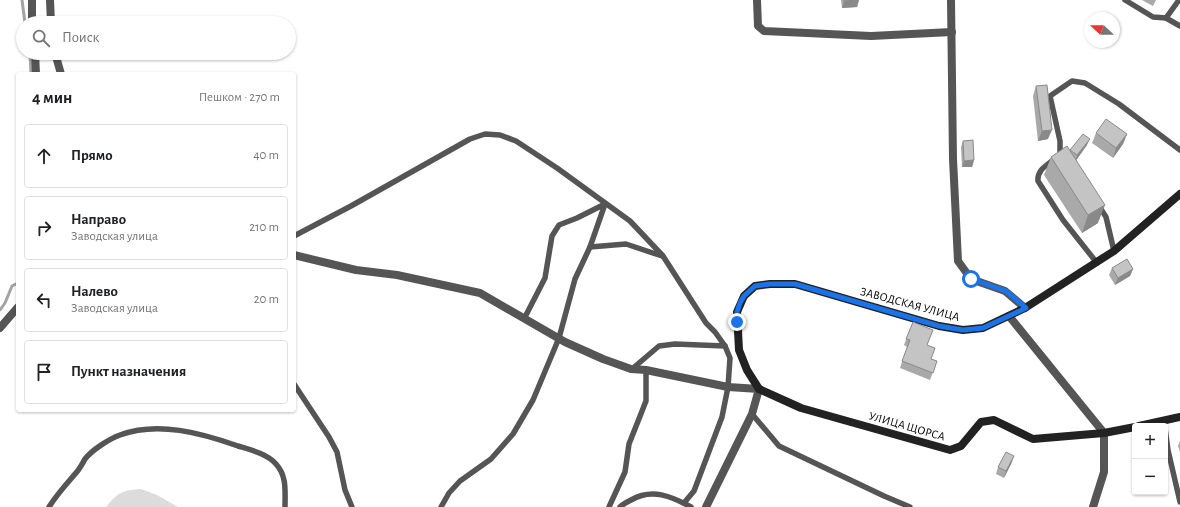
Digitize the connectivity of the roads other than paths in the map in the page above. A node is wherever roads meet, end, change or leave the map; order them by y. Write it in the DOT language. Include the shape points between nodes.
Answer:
graph roads {
  1 [pos="32,0"];
  2 [pos="50,0"];
  3 [pos="757,0"];
  4 [pos="951,0"];
  5 [pos="1125,0"];
  6 [pos="1179,0"];
  7 [pos="32,16"];
  8 [pos="51,16"];
  9 [pos="1166,18"];
  10 [pos="1180,26"];
  11 [pos="952,32"];
  12 [pos="35,60"];
  13 [pos="57,60"];
  14 [pos="36,72"];
  15 [pos="60,72"];
  16 [pos="1180,150"];
  17 [pos="1180,194"];
  18 [pos="1093,198"];
  19 [pos="605,204"];
  20 [pos="296,235"];
  21 [pos="590,247"];
  22 [pos="1114,251"];
  23 [pos="296,255"];
  24 [pos="663,256"];
  25 [pos="1097,263"];
  26 [pos="1026,308"];
  27 [pos="16,309"];
  28 [pos="1009,316"];
  29 [pos="524,319"];
  30 [pos="0,328"];
  31 [pos="559,338"];
  32 [pos="725,346"];
  33 [pos="631,369"];
  34 [pos="646,370"];
  35 [pos="296,387"];
  36 [pos="728,387"];
  37 [pos="759,388"];
  38 [pos="752,414"];
  39 [pos="1180,417"];
  40 [pos="1168,423"];
  41 [pos="1132,428"];
  42 [pos="1104,433"];
  43 [pos="1168,450"];
  44 [pos="1180,502"];
  45 [pos="684,503"];
  46 [pos="48,507"];
  47 [pos="285,507"];
  48 [pos="352,507"];
  49 [pos="440,507"];
  50 [pos="609,507"];
  51 [pos="620,507"];
  52 [pos="691,507"];
  53 [pos="706,507"];
  54 [pos="910,507"];
  55 [pos="1093,507"];
  1 -- 7 [label="street"];
  2 -- 8 [label="street"];
  3 -- 11 [label="street" via="757,23 764,31 871,36"];
  4 -- 11 [label="street"];
  5 -- 9 [label="lane" via="1153,17"];
  6 -- 9 [label="lane"];
  9 -- 10 [label="lane"];
  11 -- 26 [label="street" via="953,159 958,261 971,279 1006,291"];
  12 -- 14 [label="street"];
  13 -- 15 [label="street"];
  16 -- 25 [label="lane" via="1119,104 1085,83 1072,81 1050,96 1062,158 1057,157 1040,171 1038,181 1063,220"];
  17 -- 22 [label="street, ЗАВОДСКАЯ УЛИЦА"];
  18 -- 22 [label="lane" via="1106,217"];
  19 -- 20 [label="lane" via="516,141 500,135 485,134 470,139"];
  19 -- 21 [label="lane"];
  19 -- 24 [label="lane" via="630,221"];
  19 -- 29 [label="lane" via="559,225 552,236 545,278"];
  21 -- 24 [label="lane" via="626,244"];
  21 -- 31 [label="lane" via="575,279"];
  22 -- 25 [label="street, ЗАВОДСКАЯ УЛИЦА"];
  23 -- 29 [label="street" via="356,270 397,275 480,293"];
  24 -- 32 [label="lane" via="706,323"];
  25 -- 26 [label="street, ЗАВОДСКАЯ УЛИЦА"];
  26 -- 28 [label="street, ЗАВОДСКАЯ УЛИЦА"];
  27 -- 30 [label="street"];
  28 -- 37 [label="street, ЗАВОДСКАЯ УЛИЦА" via="983,328 963,330 939,326 795,284 755,286 744,296 737,312 739,350 747,370"];
  28 -- 42 [label="street"];
  29 -- 31 [label="street"];
  31 -- 33 [label="street"];
  31 -- 49 [label="lane" via="533,400 513,434 491,459 460,480"];
  32 -- 33 [label="lane" via="659,346"];
  32 -- 36 [label="lane" via="730,358"];
  33 -- 34 [label="street"];
  34 -- 36 [label="street"];
  34 -- 50 [label="lane" via="646,401 629,444 625,472"];
  35 -- 48 [label="lane" via="337,452 345,490"];
  36 -- 37 [label="street"];
  36 -- 45 [label="lane" via="722,417 694,491"];
  37 -- 38 [label="street"];
  37 -- 42 [label="street, УЛИЦА ЩОРСА" via="801,408 950,450 961,446 981,422 994,420 1033,439"];
  38 -- 53 [label="street"];
  38 -- 54 [label="lane" via="779,446"];
  39 -- 40 [label="street"];
  41 -- 42 [label="street, УЛИЦА ЩОРСА"];
  42 -- 55 [label="street" via="1104,472"];
  43 -- 44 [label="lane"];
  45 -- 51 [label="lane" via="660,494 647,494 640,495"];
  45 -- 52 [label="lane"];
  46 -- 47 [label="lane" via="86,458 97,448 119,435 142,430 174,429 205,434 258,452 276,463 284,476"];
}
